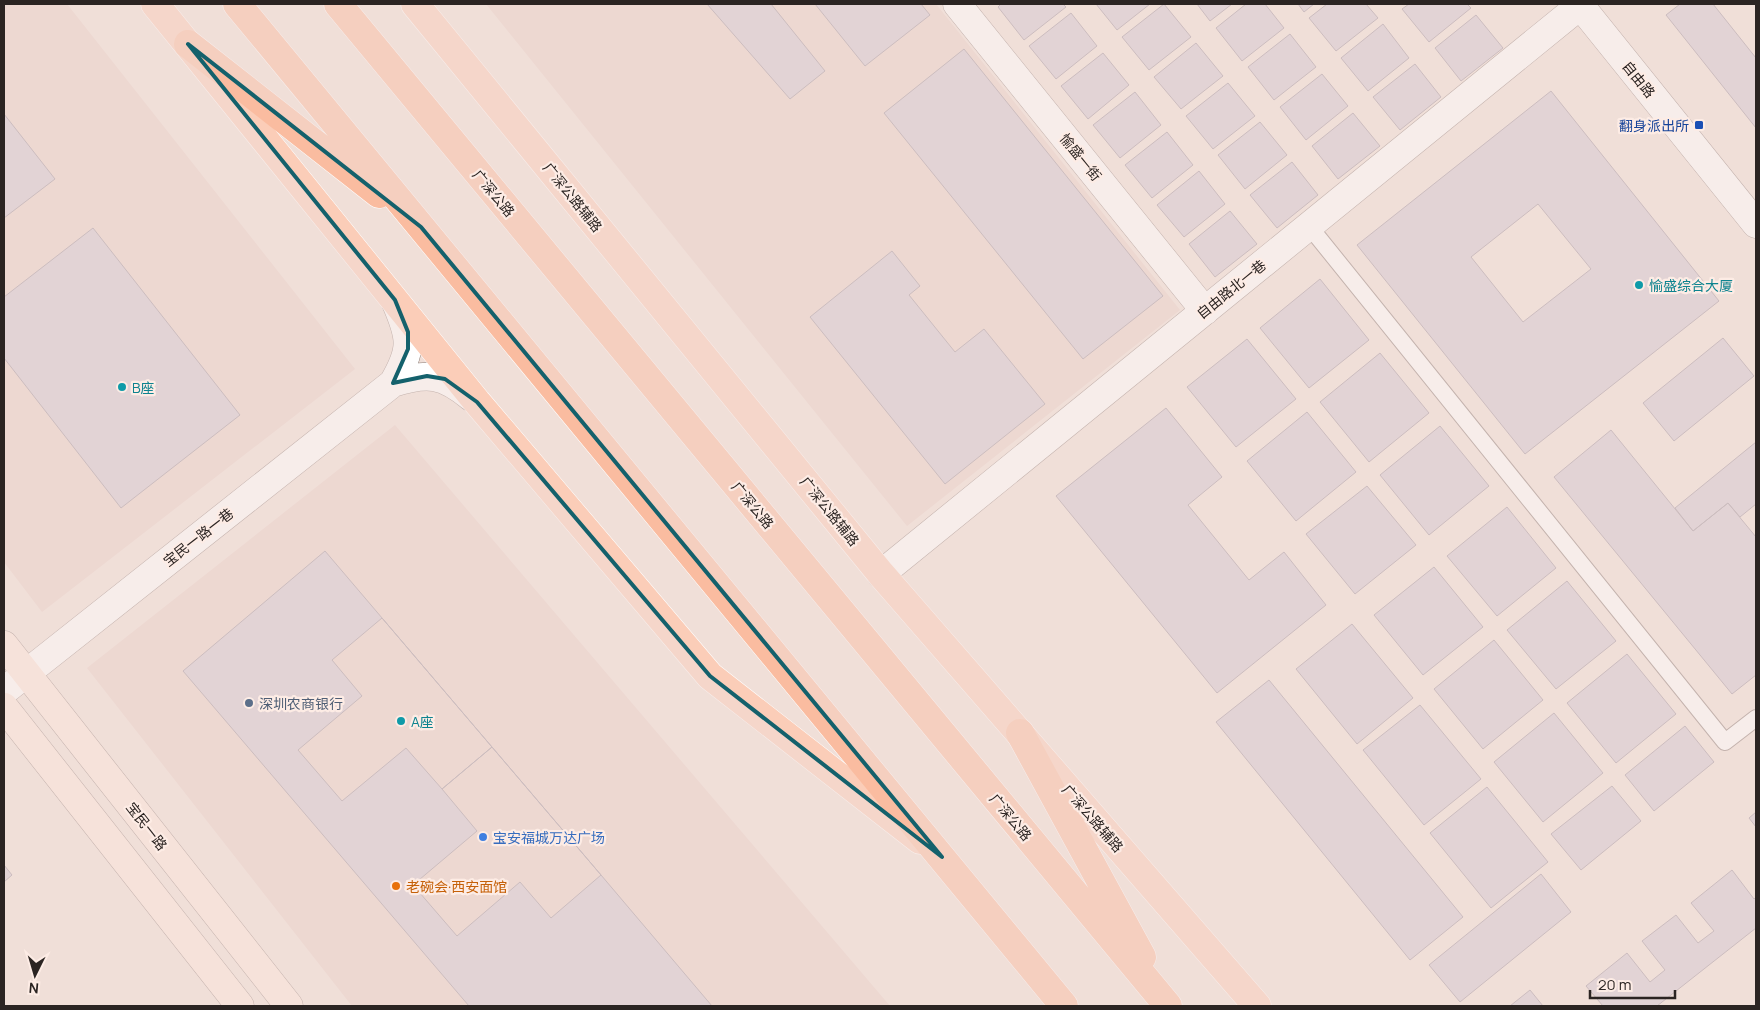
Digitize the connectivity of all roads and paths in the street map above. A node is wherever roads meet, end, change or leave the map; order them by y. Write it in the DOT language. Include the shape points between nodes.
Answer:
graph roads {
  1 [pos="155,4"];
  2 [pos="237,4"];
  3 [pos="338,4"];
  4 [pos="415,4"];
  5 [pos="957,4"];
  6 [pos="1580,4"];
  7 [pos="188,44"];
  8 [pos="1756,224"];
  9 [pos="1309,226"];
  10 [pos="422,227"];
  11 [pos="395,300"];
  12 [pos="1204,311"];
  13 [pos="393,383"];
  14 [pos="477,402"];
  15 [pos="881,574"];
  16 [pos="4,645"];
  17 [pos="26,673"];
  18 [pos="4,691"];
  19 [pos="4,707"];
  20 [pos="1756,718"];
  21 [pos="1020,733"];
  22 [pos="942,857"];
  23 [pos="240,1006"];
  24 [pos="289,1006"];
  25 [pos="1064,1006"];
  26 [pos="1168,1006"];
  27 [pos="1257,1006"];
  1 -- 7 [label="main road"];
  2 -- 10 [label="highway"];
  3 -- 26 [label="highway, 广深公路"];
  4 -- 15 [label="main road, 广深公路辅路"];
  5 -- 12 [label="street, 愉盛一街"];
  6 -- 8 [label="street, 自由路"];
  6 -- 9 [label="street, 自由路北一巷"];
  7 -- 10 [label="highway"];
  7 -- 11 [label="main road"];
  9 -- 12 [label="street, 自由路北一巷"];
  9 -- 20 [label="lane" via="1725,742"];
  10 -- 22 [label="highway"];
  11 -- 13 [label="street" via="408,332 408,349"];
  11 -- 14 [label="main road"];
  12 -- 15 [label="street, 自由路北一巷"];
  13 -- 14 [label="street" via="427,376 445,379"];
  13 -- 17 [label="street, 宝民一路一巷"];
  14 -- 22 [label="main road" via="710,676"];
  15 -- 21 [label="main road, 广深公路辅路"];
  16 -- 17 [label="main road, 宝民一路"];
  17 -- 18 [label="street, 宝民一路一巷"];
  17 -- 24 [label="main road, 宝民一路"];
  19 -- 23 [label="main road"];
  21 -- 26 [label="highway"];
  21 -- 27 [label="main road, 广深公路辅路"];
  22 -- 25 [label="highway"];
}
